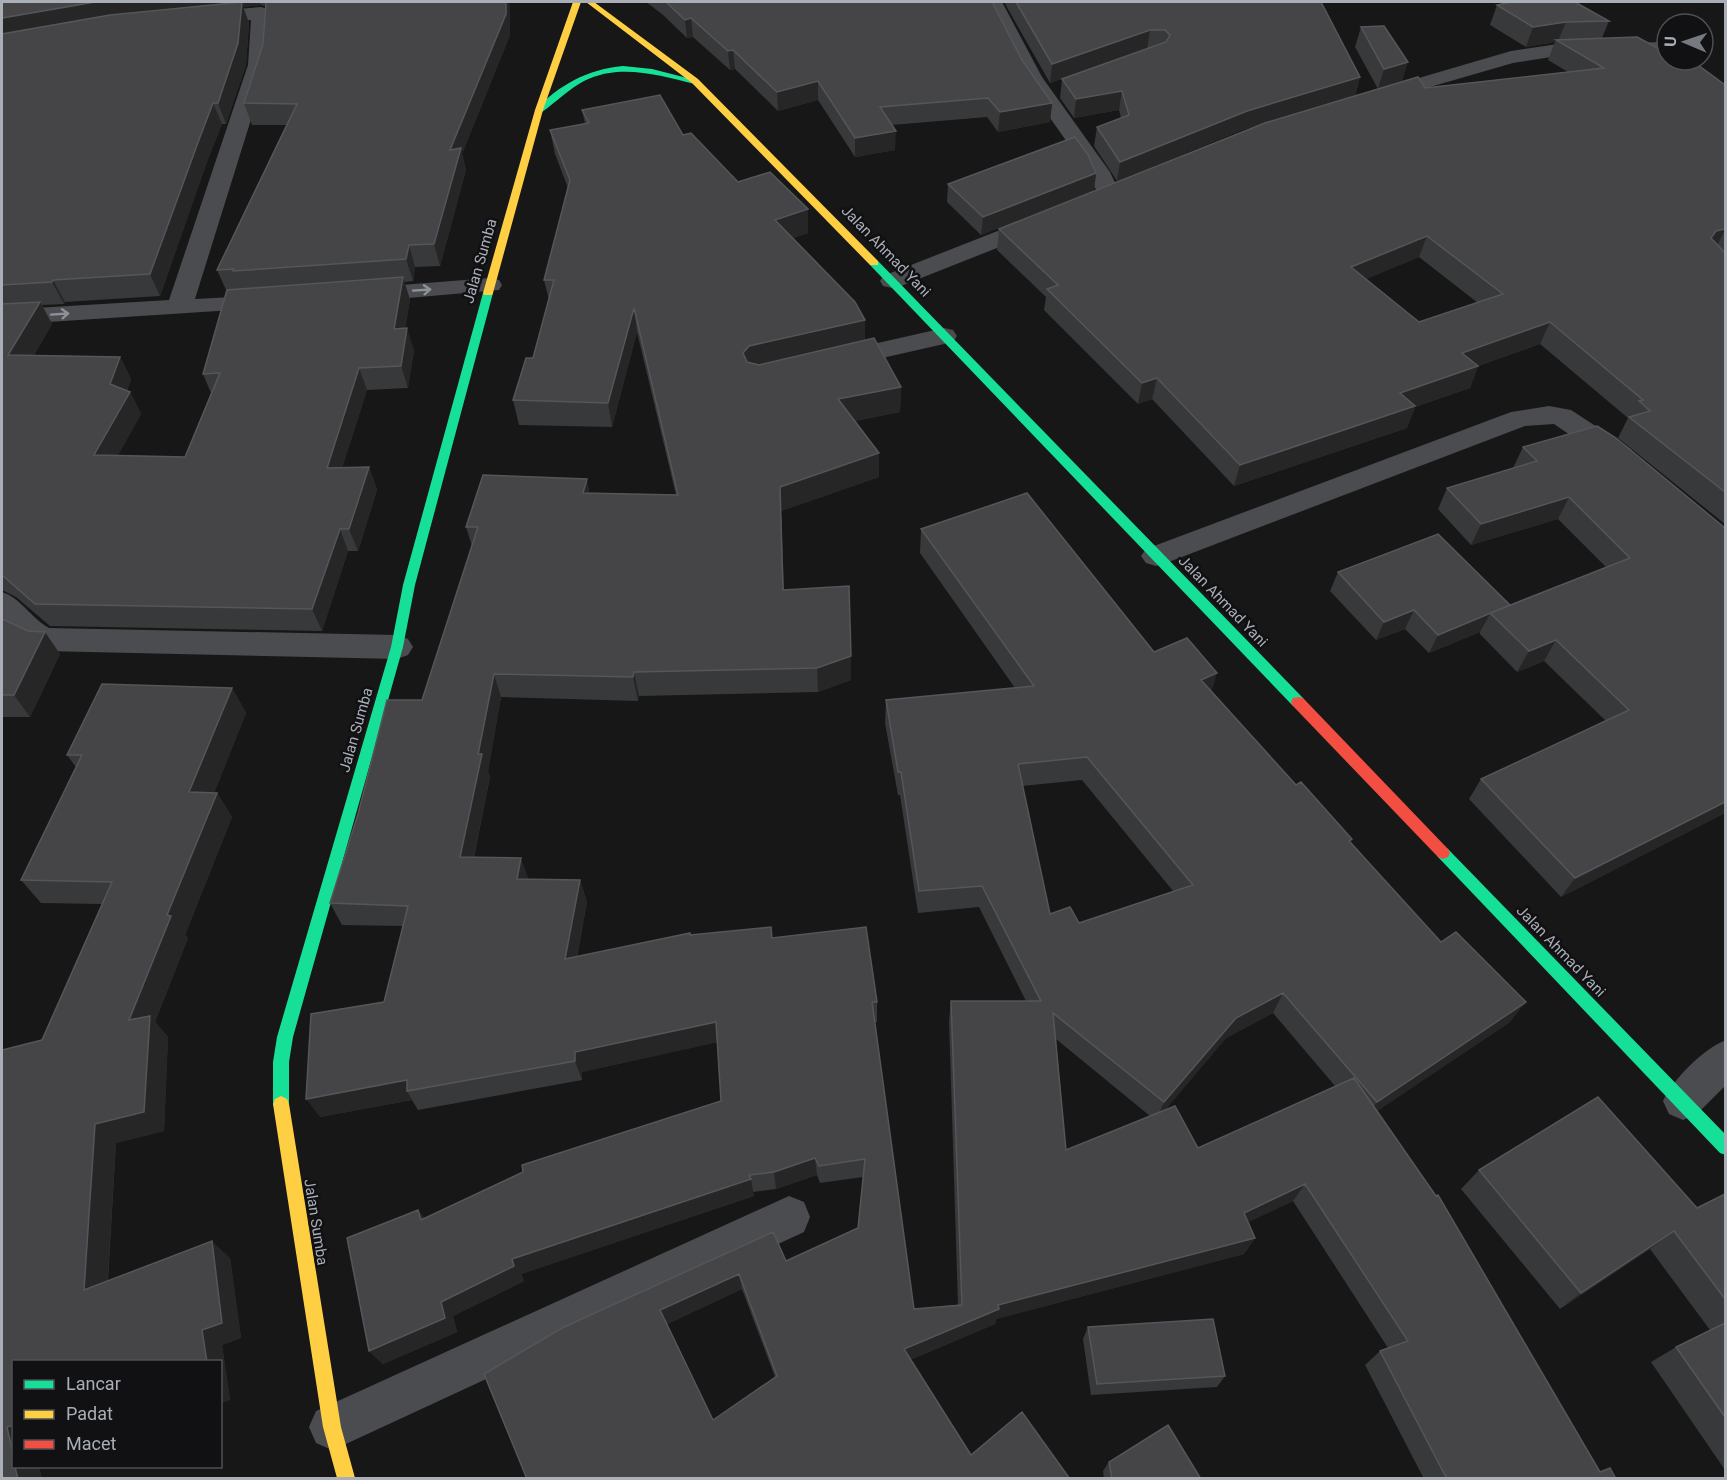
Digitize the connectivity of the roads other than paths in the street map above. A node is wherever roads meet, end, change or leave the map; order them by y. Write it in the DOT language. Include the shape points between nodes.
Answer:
graph roads {
  1 [pos="577,2"];
  2 [pos="590,2"];
  3 [pos="998,2"];
  4 [pos="269,7"];
  5 [pos="184,20"];
  6 [pos="1655,48"];
  7 [pos="695,81"];
  8 [pos="1067,88"];
  9 [pos="1044,94"];
  10 [pos="1365,97"];
  11 [pos="539,110"];
  12 [pos="1131,186"];
  13 [pos="1110,195"];
  14 [pos="892,281"];
  15 [pos="490,285"];
  16 [pos="337,297"];
  17 [pos="290,301"];
  18 [pos="180,306"];
  19 [pos="2,318"];
  20 [pos="944,336"];
  21 [pos="816,365"];
  22 [pos="1643,474"];
  23 [pos="1156,556"];
  24 [pos="2,603"];
  25 [pos="398,647"];
  26 [pos="1725,1058"];
  27 [pos="1683,1101"];
  28 [pos="1725,1147"];
  29 [pos="789,1217"];
  30 [pos="332,1427"];
  31 [pos="346,1479"];
  1 -- 11 [label="main road, Jalan Sumba"];
  2 -- 7 [label="main road, Jalan Ahmad Yani"];
  3 -- 9 [label="street" via="1032,78"];
  4 -- 5 [label="street"];
  4 -- 18 [label="street" via="258,65"];
  6 -- 10 [label="street" via="1558,50 1511,57"];
  7 -- 11 [label="main road" via="632,69 596,73 578,81"];
  7 -- 14 [label="main road, Jalan Ahmad Yani"];
  8 -- 9 [label="street"];
  9 -- 13 [label="street" via="1100,172"];
  11 -- 15 [label="main road, Jalan Sumba"];
  12 -- 13 [label="street"];
  13 -- 14 [label="street"];
  14 -- 20 [label="main road, Jalan Ahmad Yani"];
  16 -- 15 [label="street, one-way"];
  15 -- 25 [label="main road, Jalan Sumba" via="409,585"];
  17 -- 18 [label="street"];
  19 -- 18 [label="street, one-way"];
  20 -- 21 [label="street"];
  20 -- 23 [label="main road, Jalan Ahmad Yani"];
  22 -- 23 [label="street" via="1561,416 1521,418"];
  23 -- 27 [label="main road, Jalan Ahmad Yani"];
  24 -- 25 [label="street" via="28,630 44,639"];
  25 -- 30 [label="main road, Jalan Sumba" via="281,1062 281,1108"];
  26 -- 27 [label="street"];
  27 -- 28 [label="main road, Jalan Ahmad Yani"];
  29 -- 30 [label="street"];
  30 -- 31 [label="main road, Jalan Sumba"];
}
